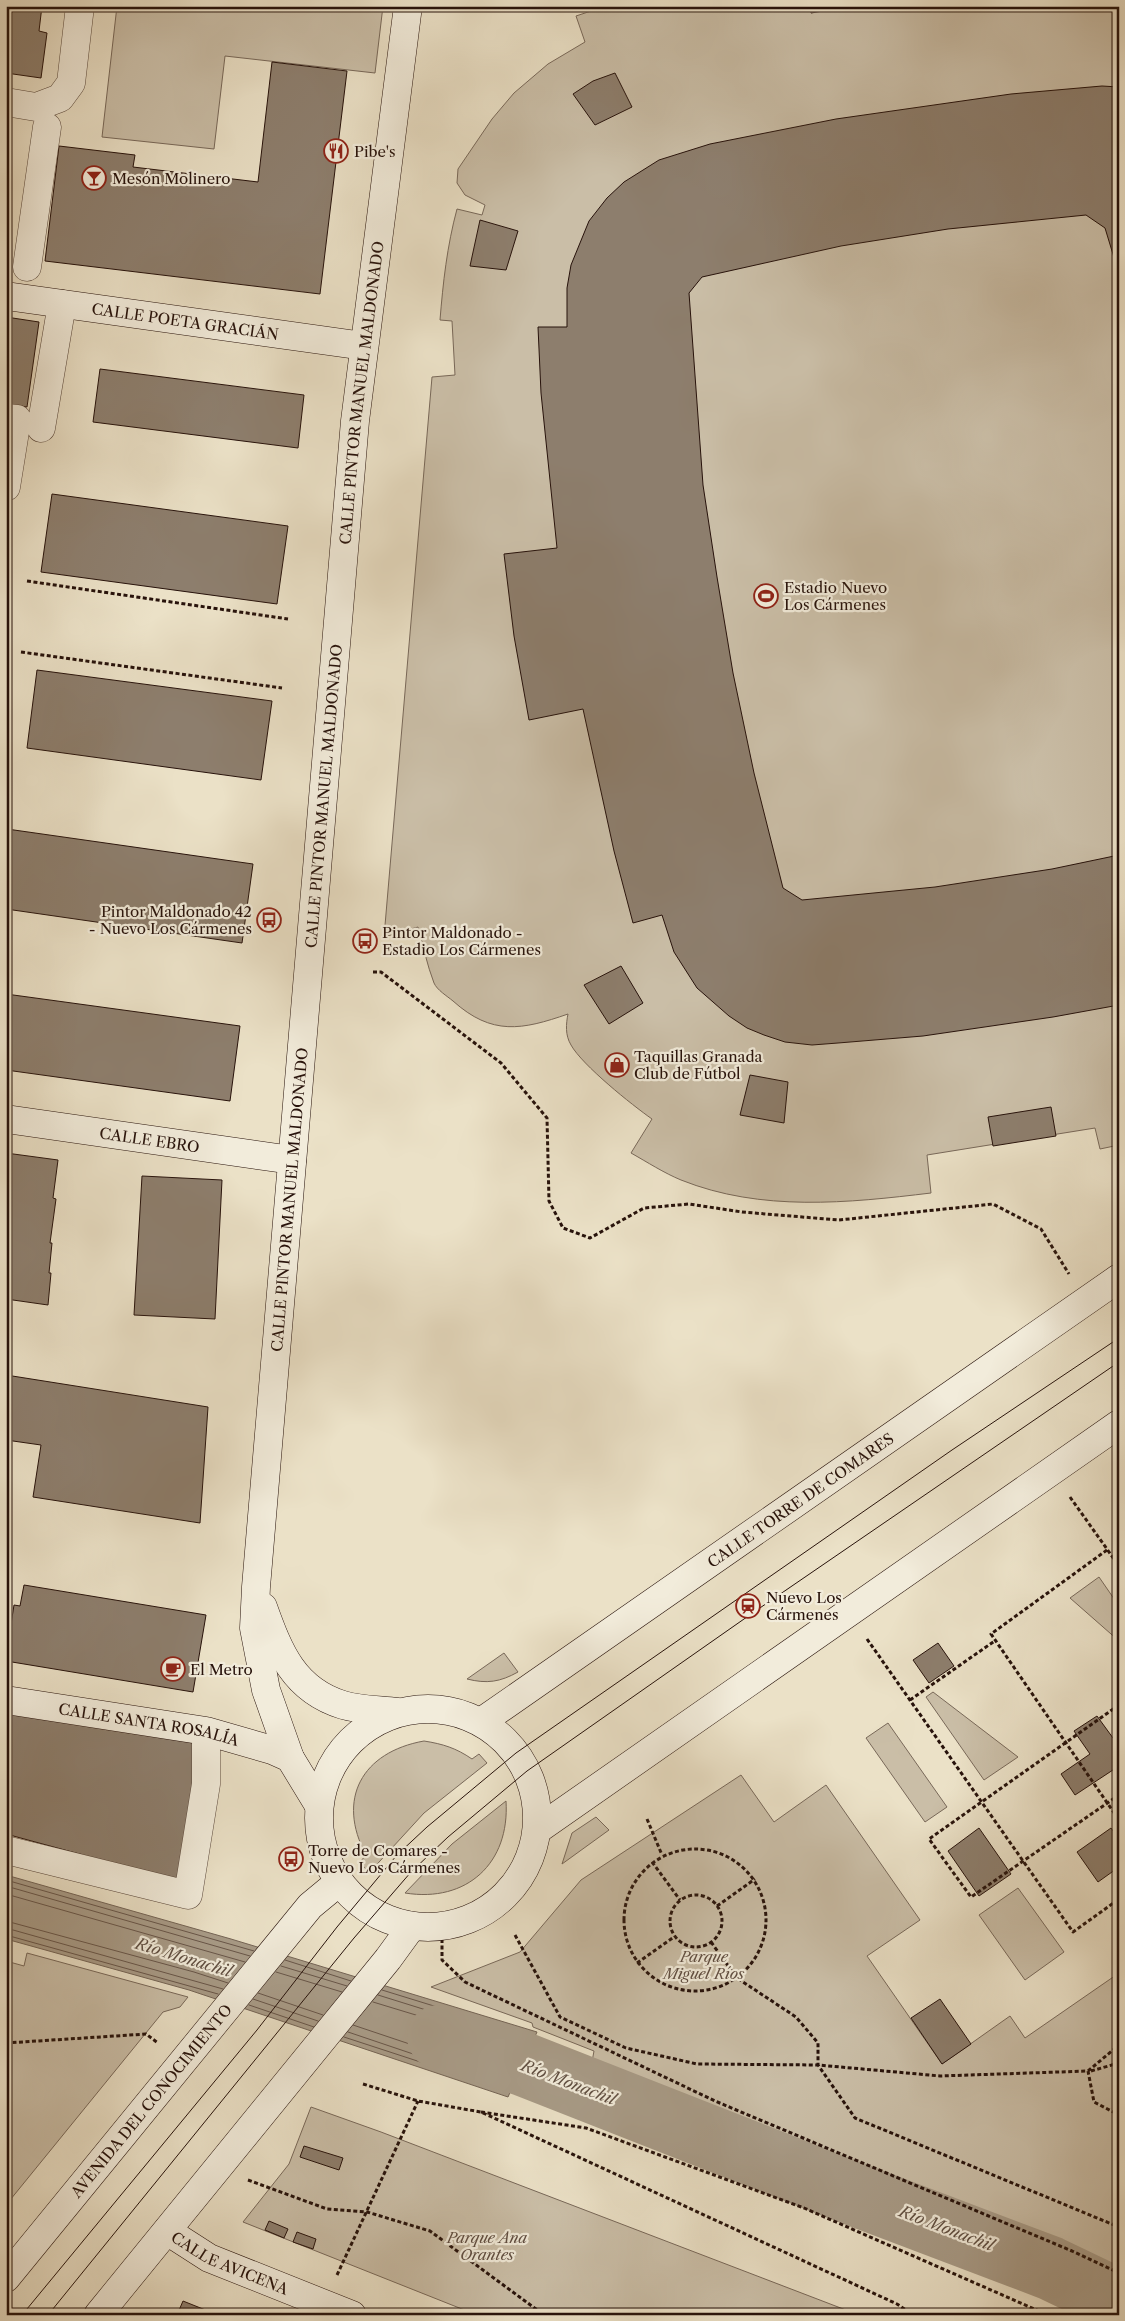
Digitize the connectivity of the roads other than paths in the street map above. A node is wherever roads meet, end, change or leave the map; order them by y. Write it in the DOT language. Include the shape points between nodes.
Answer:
graph roads {
  1 [pos="80,6"];
  2 [pos="408,6"];
  3 [pos="6,102"];
  4 [pos="47,127"];
  5 [pos="26,267"];
  6 [pos="6,296"];
  7 [pos="62,304"];
  8 [pos="364,346"];
  9 [pos="6,418"];
  10 [pos="41,428"];
  11 [pos="6,487"];
  12 [pos="6,1119"];
  13 [pos="292,1160"];
  14 [pos="1119,1278"];
  15 [pos="1119,1424"];
  16 [pos="256,1587"];
  17 [pos="6,1700"];
  18 [pos="397,1712"];
  19 [pos="481,1722"];
  20 [pos="206,1744"];
  21 [pos="290,1758"];
  22 [pos="318,1804"];
  23 [pos="537,1830"];
  24 [pos="6,1850"];
  25 [pos="338,1882"];
  26 [pos="412,1926"];
  27 [pos="166,2231"];
  28 [pos="6,2278"];
  29 [pos="98,2315"];
  30 [pos="352,2315"];
  1 -- 3 [label="main road" via="71,83 60,98 36,107"];
  2 -- 8 [label="main road, CALLE PINTOR MANUEL MALDONADO"];
  4 -- 5 [label="main road"];
  6 -- 7 [label="main road, CALLE POETA GRACIÁN"];
  7 -- 8 [label="main road, CALLE POETA GRACIÁN"];
  7 -- 10 [label="main road"];
  8 -- 13 [label="main road, CALLE PINTOR MANUEL MALDONADO"];
  9 -- 11 [label="main road" via="17,420"];
  12 -- 13 [label="main road, CALLE EBRO"];
  13 -- 16 [label="main road, CALLE PINTOR MANUEL MALDONADO"];
  14 -- 19 [label="main road, CALLE TORRE DE COMARES"];
  15 -- 23 [label="main road"];
  16 -- 18 [label="main road, CALLE PINTOR MANUEL MALDONADO" via="277,1646 293,1674 317,1693 344,1705"];
  16 -- 21 [label="main road, CALLE PINTOR MANUEL MALDONADO" via="254,1628 259,1659 266,1690"];
  17 -- 21 [label="main road, CALLE SANTA ROSALÍA" via="206,1732"];
  18 -- 19 [label="main road" via="440,1709"];
  18 -- 22 [label="main road" via="359,1732 332,1764"];
  19 -- 23 [label="main road" via="506,1741 527,1771 536,1800"];
  20 -- 24 [label="main road" via="206,1784 188,1895"];
  21 -- 22 [label="main road, CALLE PINTOR MANUEL MALDONADO"];
  22 -- 25 [label="main road" via="321,1845"];
  23 -- 26 [label="main road" via="523,1872 494,1905 469,1919 441,1926"];
  25 -- 26 [label="main road" via="374,1914"];
  25 -- 28 [label="main road, AVENIDA DEL CONOCIMIENTO" via="310,1906"];
  26 -- 27 [label="main road"];
  27 -- 29 [label="main road"];
  27 -- 30 [label="main road, CALLE AVICENA" via="209,2258"];
}
